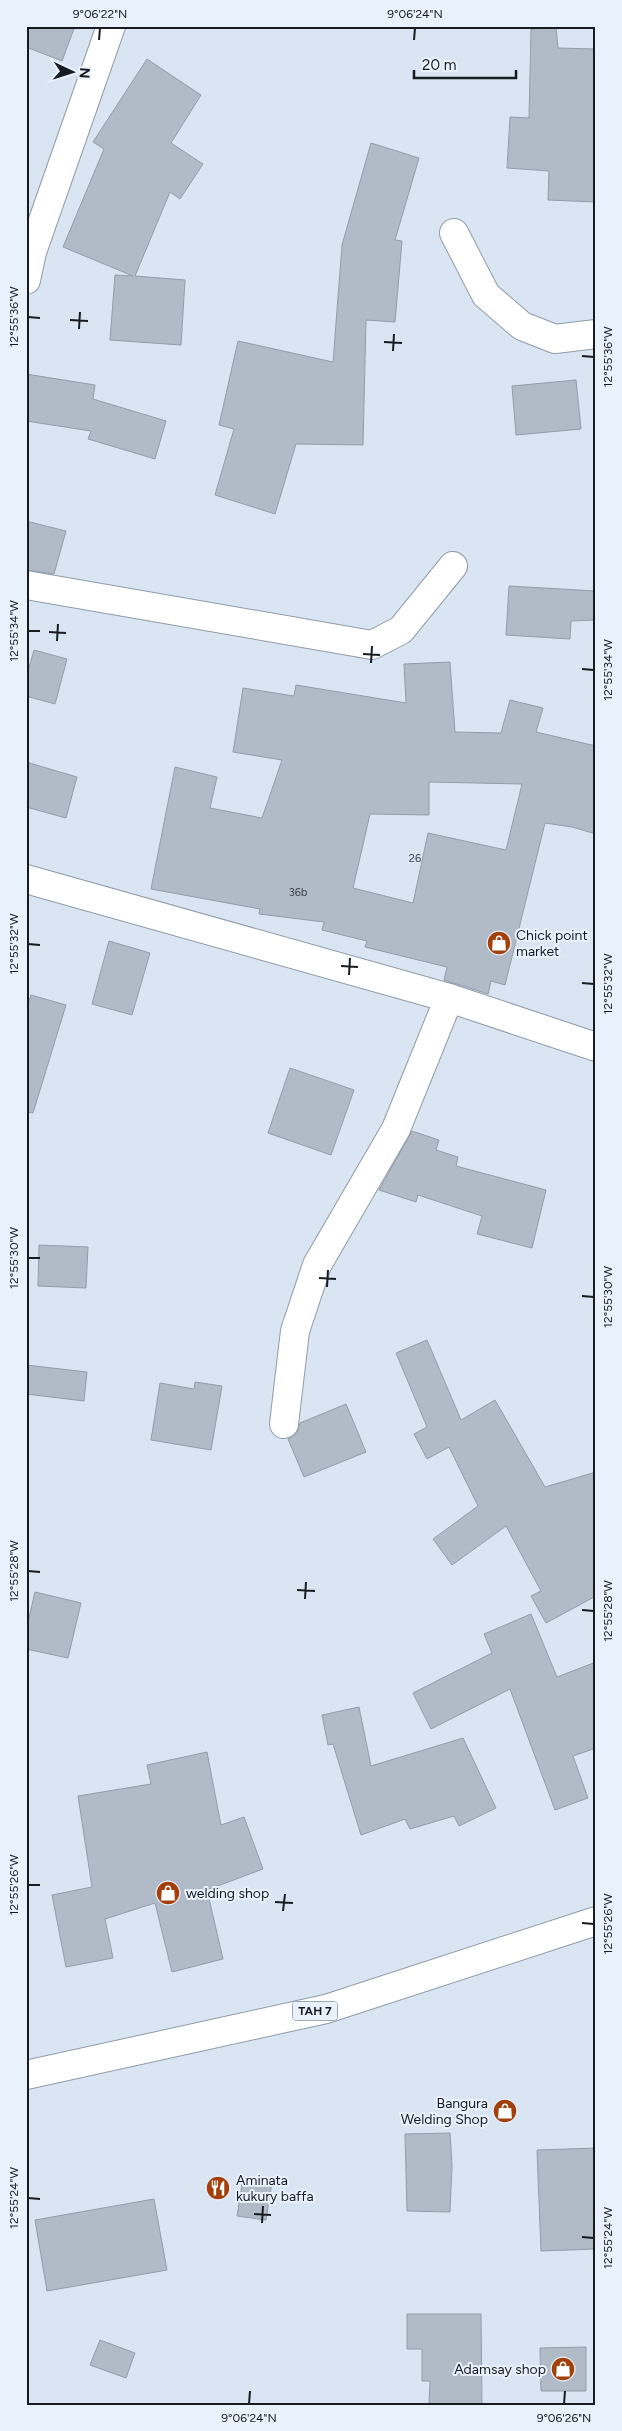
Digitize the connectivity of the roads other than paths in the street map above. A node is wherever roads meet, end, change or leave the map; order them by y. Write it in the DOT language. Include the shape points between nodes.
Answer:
graph roads {
  1 [pos="111,26"];
  2 [pos="454,233"];
  3 [pos="26,280"];
  4 [pos="596,334"];
  5 [pos="453,566"];
  6 [pos="26,585"];
  7 [pos="26,879"];
  8 [pos="449,998"];
  9 [pos="596,1047"];
  10 [pos="284,1424"];
  11 [pos="596,1921"];
  12 [pos="26,2075"];
  1 -- 3 [label="main road" via="32,252"];
  2 -- 4 [label="main road" via="486,295 522,326 555,338"];
  5 -- 6 [label="main road" via="401,630 372,645"];
  7 -- 8 [label="main road"];
  8 -- 9 [label="main road"];
  8 -- 10 [label="main road" via="396,1129 318,1265 295,1331"];
  11 -- 12 [label="main road, TAH 7" via="326,2009"];
}
